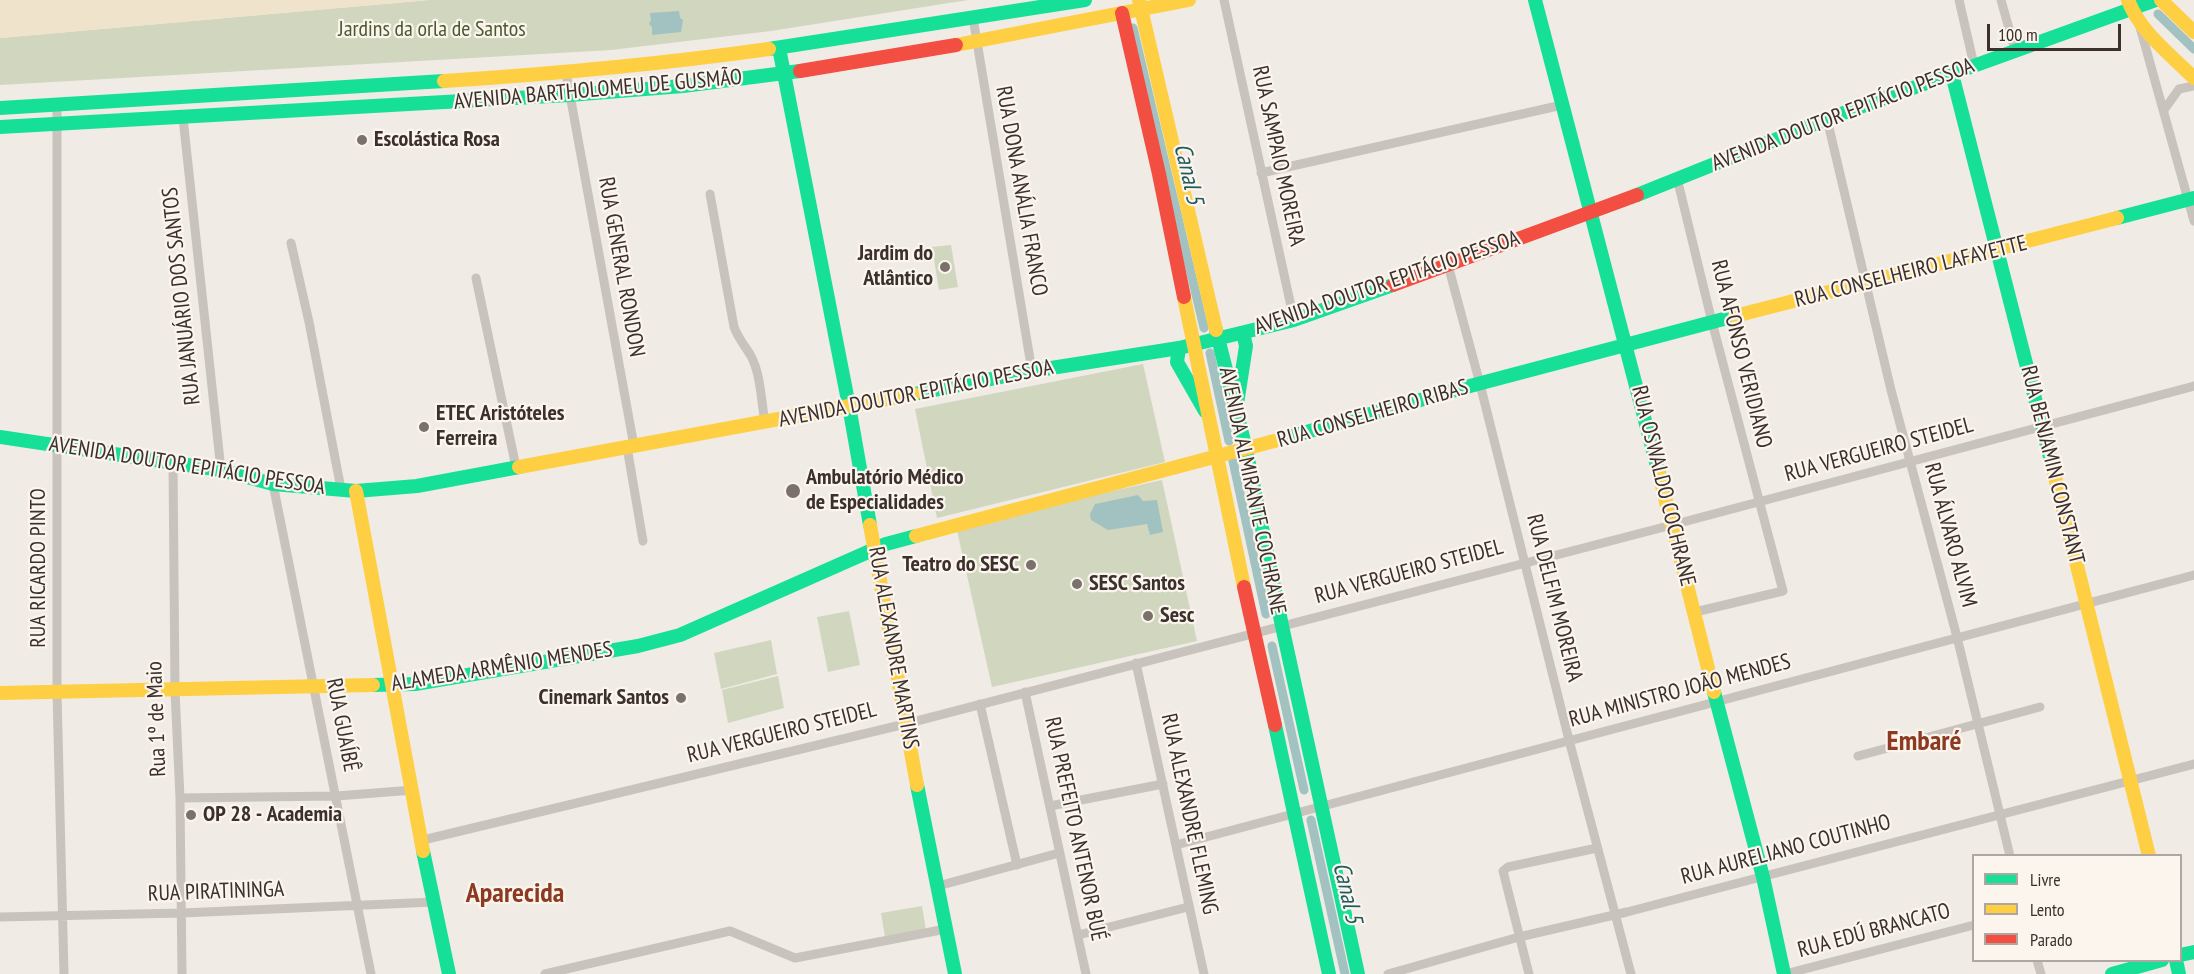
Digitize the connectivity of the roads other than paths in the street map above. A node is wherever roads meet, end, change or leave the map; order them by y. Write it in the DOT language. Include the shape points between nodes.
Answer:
graph roads {
  1 [pos="1084,0"];
  2 [pos="1189,0"];
  3 [pos="1224,0"];
  4 [pos="1535,0"];
  5 [pos="1959,0"];
  6 [pos="2001,0"];
  7 [pos="2156,0"];
  8 [pos="2161,0"];
  9 [pos="1140,5"];
  10 [pos="2132,10"];
  11 [pos="1122,13"];
  12 [pos="973,18"];
  13 [pos="2194,32"];
  14 [pos="977,42"];
  15 [pos="779,48"];
  16 [pos="2015,50"];
  17 [pos="1974,65"];
  18 [pos="566,73"];
  19 [pos="783,74"];
  20 [pos="1952,74"];
  21 [pos="2194,78"];
  22 [pos="2194,86"];
  23 [pos="569,95"];
  24 [pos="57,104"];
  25 [pos="1562,105"];
  26 [pos="0,108"];
  27 [pos="2164,110"];
  28 [pos="183,118"];
  29 [pos="1827,119"];
  30 [pos="57,125"];
  31 [pos="0,127"];
  32 [pos="1261,173"];
  33 [pos="1677,178"];
  34 [pos="710,194"];
  35 [pos="2191,199"];
  36 [pos="1590,211"];
  37 [pos="2194,221"];
  38 [pos="291,243"];
  39 [pos="1997,250"];
  40 [pos="1448,265"];
  41 [pos="476,278"];
  42 [pos="1865,282"];
  43 [pos="1294,320"];
  44 [pos="1712,322"];
  45 [pos="1243,333"];
  46 [pos="1207,342"];
  47 [pos="1627,345"];
  48 [pos="1179,348"];
  49 [pos="1032,371"];
  50 [pos="1480,384"];
  51 [pos="2194,386"];
  52 [pos="849,406"];
  53 [pos="1236,412"];
  54 [pos="1210,420"];
  55 [pos="765,422"];
  56 [pos="2042,426"];
  57 [pos="0,437"];
  58 [pos="631,446"];
  59 [pos="59,447"];
  60 [pos="1244,449"];
  61 [pos="1220,456"];
  62 [pos="1910,462"];
  63 [pos="173,463"];
  64 [pos="516,467"];
  65 [pos="221,470"];
  66 [pos="273,484"];
  67 [pos="341,489"];
  68 [pos="356,491"];
  69 [pos="1759,502"];
  70 [pos="1672,525"];
  71 [pos="643,541"];
  72 [pos="875,547"];
  73 [pos="1526,562"];
  74 [pos="2194,575"];
  75 [pos="2087,603"];
  76 [pos="1695,612"];
  77 [pos="1280,626"];
  78 [pos="1255,633"];
  79 [pos="1957,637"];
  80 [pos="1136,663"];
  81 [pos="392,685"];
  82 [pos="315,687"];
  83 [pos="175,691"];
  84 [pos="1025,692"];
  85 [pos="0,693"];
  86 [pos="57,693"];
  87 [pos="1717,703"];
  88 [pos="980,704"];
  89 [pos="2040,707"];
  90 [pos="905,724"];
  91 [pos="1978,724"];
  92 [pos="1569,740"];
  93 [pos="1858,756"];
  94 [pos="2194,764"];
  95 [pos="2130,780"];
  96 [pos="1163,784"];
  97 [pos="413,790"];
  98 [pos="337,795"];
  99 [pos="180,798"];
  100 [pos="1050,806"];
  101 [pos="1320,806"];
  102 [pos="1297,812"];
  103 [pos="2000,814"];
  104 [pos="423,840"];
  105 [pos="1176,845"];
  106 [pos="1597,848"];
  107 [pos="1059,853"];
  108 [pos="2010,854"];
  109 [pos="2149,854"];
  110 [pos="1017,865"];
  111 [pos="1763,877"];
  112 [pos="938,886"];
  113 [pos="434,902"];
  114 [pos="358,906"];
  115 [pos="1188,907"];
  116 [pos="182,913"];
  117 [pos="64,915"];
  118 [pos="1616,915"];
  119 [pos="0,917"];
  120 [pos="1972,926"];
  121 [pos="946,929"];
  122 [pos="1077,935"];
  123 [pos="1519,937"];
  124 [pos="2155,962"];
  125 [pos="64,974"];
  126 [pos="182,974"];
  127 [pos="371,974"];
  128 [pos="449,974"];
  129 [pos="544,974"];
  130 [pos="955,974"];
  131 [pos="1086,974"];
  132 [pos="1204,974"];
  133 [pos="1329,974"];
  134 [pos="1358,974"];
  135 [pos="1388,974"];
  136 [pos="1528,974"];
  137 [pos="1630,974"];
  138 [pos="1785,974"];
  139 [pos="2112,974"];
  1 -- 12 [label="main road, AVENIDA BARTHOLOMEU DE GUSMÃO"];
  2 -- 9 [label="main road, AVENIDA BARTHOLOMEU DE GUSMÃO"];
  3 -- 32 [label="street, RUA SAMPAIO MOREIRA"];
  4 -- 25 [label="main road, RUA OSWALDO COCHRANE"];
  5 -- 17 [label="street"];
  6 -- 16 [label="street"];
  7 -- 10 [label="main road, AVENIDA DOUTOR EPITÁCIO PESSOA"];
  8 -- 13 [label="main road"];
  9 -- 11 [label="main road, AVENIDA BARTHOLOMEU DE GUSMÃO"];
  9 -- 46 [label="main road, AVENIDA ALMIRANTE COCHRANE"];
  10 -- 16 [label="main road, AVENIDA DOUTOR EPITÁCIO PESSOA"];
  10 -- 21 [label="main road"];
  10 -- 27 [label="street"];
  11 -- 14 [label="main road, AVENIDA BARTHOLOMEU DE GUSMÃO"];
  11 -- 46 [label="main road, AVENIDA ALMIRANTE COCHRANE"];
  12 -- 14 [label="street, RUA DONA ANÁLIA FRANCO"];
  12 -- 15 [label="main road, AVENIDA BARTHOLOMEU DE GUSMÃO"];
  14 -- 19 [label="main road, AVENIDA BARTHOLOMEU DE GUSMÃO"];
  14 -- 49 [label="street, RUA DONA ANÁLIA FRANCO"];
  15 -- 18 [label="main road, AVENIDA BARTHOLOMEU DE GUSMÃO"];
  15 -- 19 [label="main road, RUA ALEXANDRE MARTINS"];
  16 -- 17 [label="main road, AVENIDA DOUTOR EPITÁCIO PESSOA"];
  17 -- 20 [label="main road, AVENIDA DOUTOR EPITÁCIO PESSOA"];
  18 -- 23 [label="street, RUA GENERAL RONDON"];
  18 -- 24 [label="main road, AVENIDA BARTHOLOMEU DE GUSMÃO"];
  19 -- 23 [label="main road, AVENIDA BARTHOLOMEU DE GUSMÃO"];
  19 -- 52 [label="main road, RUA ALEXANDRE MARTINS"];
  20 -- 29 [label="main road, AVENIDA DOUTOR EPITÁCIO PESSOA"];
  20 -- 39 [label="main road, RUA BENJAMIN CONSTANT"];
  22 -- 27 [label="street" via="2179,89"];
  23 -- 28 [label="main road, AVENIDA BARTHOLOMEU DE GUSMÃO"];
  23 -- 58 [label="street, RUA GENERAL RONDON"];
  24 -- 26 [label="main road, AVENIDA BARTHOLOMEU DE GUSMÃO"];
  24 -- 30 [label="street, RUA RICARDO PINTO"];
  25 -- 32 [label="street"];
  25 -- 36 [label="main road, RUA OSWALDO COCHRANE"];
  27 -- 35 [label="street"];
  28 -- 30 [label="main road, AVENIDA BARTHOLOMEU DE GUSMÃO"];
  28 -- 65 [label="street, RUA JANUÁRIO DOS SANTOS"];
  29 -- 33 [label="main road, AVENIDA DOUTOR EPITÁCIO PESSOA"];
  29 -- 42 [label="street, RUA ÁLVARO ALVIM"];
  30 -- 31 [label="main road, AVENIDA BARTHOLOMEU DE GUSMÃO"];
  30 -- 59 [label="street, RUA RICARDO PINTO"];
  32 -- 43 [label="street, RUA SAMPAIO MOREIRA"];
  33 -- 36 [label="main road, AVENIDA DOUTOR EPITÁCIO PESSOA"];
  33 -- 44 [label="street, RUA AFONSO VERIDIANO"];
  34 -- 55 [label="street" via="734,327 756,371"];
  35 -- 37 [label="street"];
  35 -- 39 [label="main road, RUA CONSELHEIRO LAFAYETTE"];
  36 -- 40 [label="main road, AVENIDA DOUTOR EPITÁCIO PESSOA"];
  36 -- 47 [label="main road, RUA OSWALDO COCHRANE"];
  38 -- 67 [label="street"];
  39 -- 42 [label="main road, RUA CONSELHEIRO LAFAYETTE"];
  39 -- 56 [label="main road, RUA BENJAMIN CONSTANT"];
  40 -- 43 [label="main road, AVENIDA DOUTOR EPITÁCIO PESSOA"];
  40 -- 50 [label="street, RUA DELFIM MOREIRA"];
  41 -- 64 [label="street"];
  42 -- 44 [label="main road, RUA CONSELHEIRO LAFAYETTE"];
  42 -- 62 [label="street, RUA ÁLVARO ALVIM"];
  43 -- 45 [label="main road, AVENIDA DOUTOR EPITÁCIO PESSOA"];
  44 -- 47 [label="main road, RUA CONSELHEIRO LAFAYETTE"];
  44 -- 69 [label="street, RUA AFONSO VERIDIANO"];
  45 -- 46 [label="main road, AVENIDA DOUTOR EPITÁCIO PESSOA"];
  45 -- 53 [label="main road" via="1246,346"];
  46 -- 48 [label="main road, AVENIDA DOUTOR EPITÁCIO PESSOA"];
  46 -- 53 [label="main road, AVENIDA ALMIRANTE COCHRANE"];
  46 -- 54 [label="main road, AVENIDA ALMIRANTE COCHRANE"];
  47 -- 50 [label="main road, RUA CONSELHEIRO RIBAS"];
  47 -- 70 [label="main road, RUA OSWALDO COCHRANE"];
  48 -- 49 [label="main road, AVENIDA DOUTOR EPITÁCIO PESSOA"];
  48 -- 54 [label="main road" via="1177,362"];
  49 -- 52 [label="main road, AVENIDA DOUTOR EPITÁCIO PESSOA"];
  50 -- 60 [label="main road, RUA CONSELHEIRO RIBAS"];
  50 -- 73 [label="street, RUA DELFIM MOREIRA"];
  51 -- 56 [label="street, RUA VERGUEIRO STEIDEL"];
  52 -- 55 [label="main road, AVENIDA DOUTOR EPITÁCIO PESSOA"];
  52 -- 72 [label="main road, RUA ALEXANDRE MARTINS"];
  53 -- 60 [label="main road, AVENIDA ALMIRANTE COCHRANE"];
  54 -- 61 [label="main road, AVENIDA ALMIRANTE COCHRANE"];
  55 -- 58 [label="main road, AVENIDA DOUTOR EPITÁCIO PESSOA"];
  56 -- 62 [label="street, RUA VERGUEIRO STEIDEL"];
  56 -- 75 [label="main road, RUA BENJAMIN CONSTANT"];
  57 -- 59 [label="main road, AVENIDA DOUTOR EPITÁCIO PESSOA"];
  58 -- 64 [label="main road, AVENIDA DOUTOR EPITÁCIO PESSOA"];
  58 -- 71 [label="street, RUA GENERAL RONDON"];
  59 -- 63 [label="main road, AVENIDA DOUTOR EPITÁCIO PESSOA"];
  59 -- 86 [label="street, RUA RICARDO PINTO"];
  60 -- 61 [label="main road, RUA CONSELHEIRO RIBAS"];
  60 -- 77 [label="main road, AVENIDA ALMIRANTE COCHRANE"];
  61 -- 72 [label="main road, RUA CONSELHEIRO RIBAS"];
  61 -- 78 [label="main road, AVENIDA ALMIRANTE COCHRANE"];
  62 -- 69 [label="street, RUA VERGUEIRO STEIDEL"];
  62 -- 79 [label="street, RUA ÁLVARO ALVIM"];
  63 -- 65 [label="main road, AVENIDA DOUTOR EPITÁCIO PESSOA"];
  63 -- 83 [label="street, Rua 1º de Maio"];
  64 -- 68 [label="main road, AVENIDA DOUTOR EPITÁCIO PESSOA" via="425,485"];
  65 -- 66 [label="main road, AVENIDA DOUTOR EPITÁCIO PESSOA"];
  66 -- 67 [label="main road, AVENIDA DOUTOR EPITÁCIO PESSOA"];
  66 -- 82 [label="street, RUA GUAÍBÊ"];
  67 -- 68 [label="main road, AVENIDA DOUTOR EPITÁCIO PESSOA"];
  68 -- 81 [label="main road"];
  69 -- 70 [label="street, RUA VERGUEIRO STEIDEL"];
  69 -- 76 [label="street, RUA AFONSO VERIDIANO" via="1783,591"];
  70 -- 73 [label="street, RUA VERGUEIRO STEIDEL"];
  70 -- 76 [label="main road, RUA OSWALDO COCHRANE"];
  72 -- 81 [label="main road, ALAMEDA ARMÊNIO MENDES" via="680,635 520,668"];
  72 -- 90 [label="main road, RUA ALEXANDRE MARTINS"];
  73 -- 77 [label="street, RUA VERGUEIRO STEIDEL"];
  73 -- 92 [label="street, RUA DELFIM MOREIRA"];
  74 -- 75 [label="street, RUA MINISTRO JOÃO MENDES"];
  75 -- 79 [label="street, RUA MINISTRO JOÃO MENDES"];
  75 -- 95 [label="main road, RUA BENJAMIN CONSTANT"];
  76 -- 87 [label="main road, RUA OSWALDO COCHRANE"];
  77 -- 78 [label="street, RUA VERGUEIRO STEIDEL"];
  77 -- 101 [label="main road, AVENIDA ALMIRANTE COCHRANE"];
  78 -- 80 [label="street, RUA VERGUEIRO STEIDEL"];
  78 -- 102 [label="main road, AVENIDA ALMIRANTE COCHRANE"];
  79 -- 87 [label="street, RUA MINISTRO JOÃO MENDES"];
  79 -- 91 [label="street, RUA ÁLVARO ALVIM"];
  80 -- 84 [label="street, RUA VERGUEIRO STEIDEL"];
  80 -- 96 [label="street, RUA ALEXANDRE FLEMING"];
  81 -- 82 [label="main road, ALAMEDA ARMÊNIO MENDES"];
  81 -- 97 [label="main road"];
  82 -- 83 [label="main road, ALAMEDA ARMÊNIO MENDES"];
  82 -- 98 [label="street, RUA GUAÍBÊ"];
  83 -- 86 [label="main road, ALAMEDA ARMÊNIO MENDES"];
  83 -- 99 [label="street, Rua 1º de Maio"];
  84 -- 88 [label="street, RUA VERGUEIRO STEIDEL"];
  84 -- 100 [label="street, RUA PREFEITO ANTENOR BUÉ"];
  85 -- 86 [label="main road, ALAMEDA ARMÊNIO MENDES"];
  86 -- 117 [label="street, RUA RICARDO PINTO"];
  87 -- 92 [label="street, RUA MINISTRO JOÃO MENDES"];
  87 -- 111 [label="main road, RUA OSWALDO COCHRANE"];
  88 -- 90 [label="street, RUA VERGUEIRO STEIDEL"];
  88 -- 110 [label="street"];
  89 -- 91 [label="street"];
  90 -- 104 [label="street, RUA VERGUEIRO STEIDEL"];
  90 -- 112 [label="main road, RUA ALEXANDRE MARTINS"];
  91 -- 93 [label="street"];
  91 -- 103 [label="street, RUA ÁLVARO ALVIM"];
  92 -- 101 [label="street, RUA MINISTRO JOÃO MENDES"];
  92 -- 106 [label="street, RUA DELFIM MOREIRA"];
  94 -- 95 [label="street, RUA AURELIANO COUTINHO"];
  95 -- 103 [label="street, RUA AURELIANO COUTINHO"];
  95 -- 109 [label="main road, RUA BENJAMIN CONSTANT"];
  96 -- 100 [label="street"];
  96 -- 105 [label="street, RUA ALEXANDRE FLEMING"];
  97 -- 98 [label="street"];
  97 -- 104 [label="main road"];
  98 -- 99 [label="street"];
  98 -- 114 [label="street, RUA GUAÍBÊ"];
  99 -- 116 [label="street, Rua 1º de Maio"];
  100 -- 107 [label="street, RUA PREFEITO ANTENOR BUÉ"];
  101 -- 102 [label="street, RUA MINISTRO JOÃO MENDES"];
  101 -- 134 [label="main road, AVENIDA ALMIRANTE COCHRANE"];
  102 -- 105 [label="street, RUA MINISTRO JOÃO MENDES"];
  102 -- 133 [label="main road, AVENIDA ALMIRANTE COCHRANE"];
  103 -- 108 [label="street, RUA ÁLVARO ALVIM"];
  103 -- 111 [label="street, RUA AURELIANO COUTINHO"];
  104 -- 113 [label="main road"];
  105 -- 115 [label="street, RUA ALEXANDRE FLEMING"];
  106 -- 118 [label="street, RUA DELFIM MOREIRA"];
  106 -- 123 [label="street" via="1503,871"];
  107 -- 110 [label="street"];
  107 -- 122 [label="street, RUA PREFEITO ANTENOR BUÉ"];
  110 -- 112 [label="street"];
  111 -- 118 [label="street, RUA AURELIANO COUTINHO"];
  111 -- 138 [label="main road, RUA OSWALDO COCHRANE"];
  112 -- 121 [label="main road, RUA ALEXANDRE MARTINS"];
  113 -- 114 [label="street, RUA PIRATININGA"];
  113 -- 128 [label="main road"];
  114 -- 116 [label="street, RUA PIRATININGA"];
  114 -- 127 [label="street, RUA GUAÍBÊ"];
  115 -- 122 [label="street"];
  115 -- 132 [label="street, RUA ALEXANDRE FLEMING"];
  116 -- 117 [label="street, RUA PIRATININGA"];
  116 -- 126 [label="street, Rua 1º de Maio"];
  117 -- 119 [label="street, RUA PIRATININGA"];
  117 -- 125 [label="street, RUA RICARDO PINTO"];
  118 -- 123 [label="street, RUA AURELIANO COUTINHO"];
  118 -- 137 [label="street, RUA DELFIM MOREIRA"];
  120 -- 138 [label="street, RUA EDÚ BRANCATO"];
  121 -- 129 [label="street" via="795,958 729,931"];
  121 -- 130 [label="main road, RUA ALEXANDRE MARTINS"];
  122 -- 131 [label="street, RUA PREFEITO ANTENOR BUÉ"];
  123 -- 135 [label="street, RUA AURELIANO COUTINHO"];
  123 -- 136 [label="street"];
  124 -- 139 [label="main road"];
}
